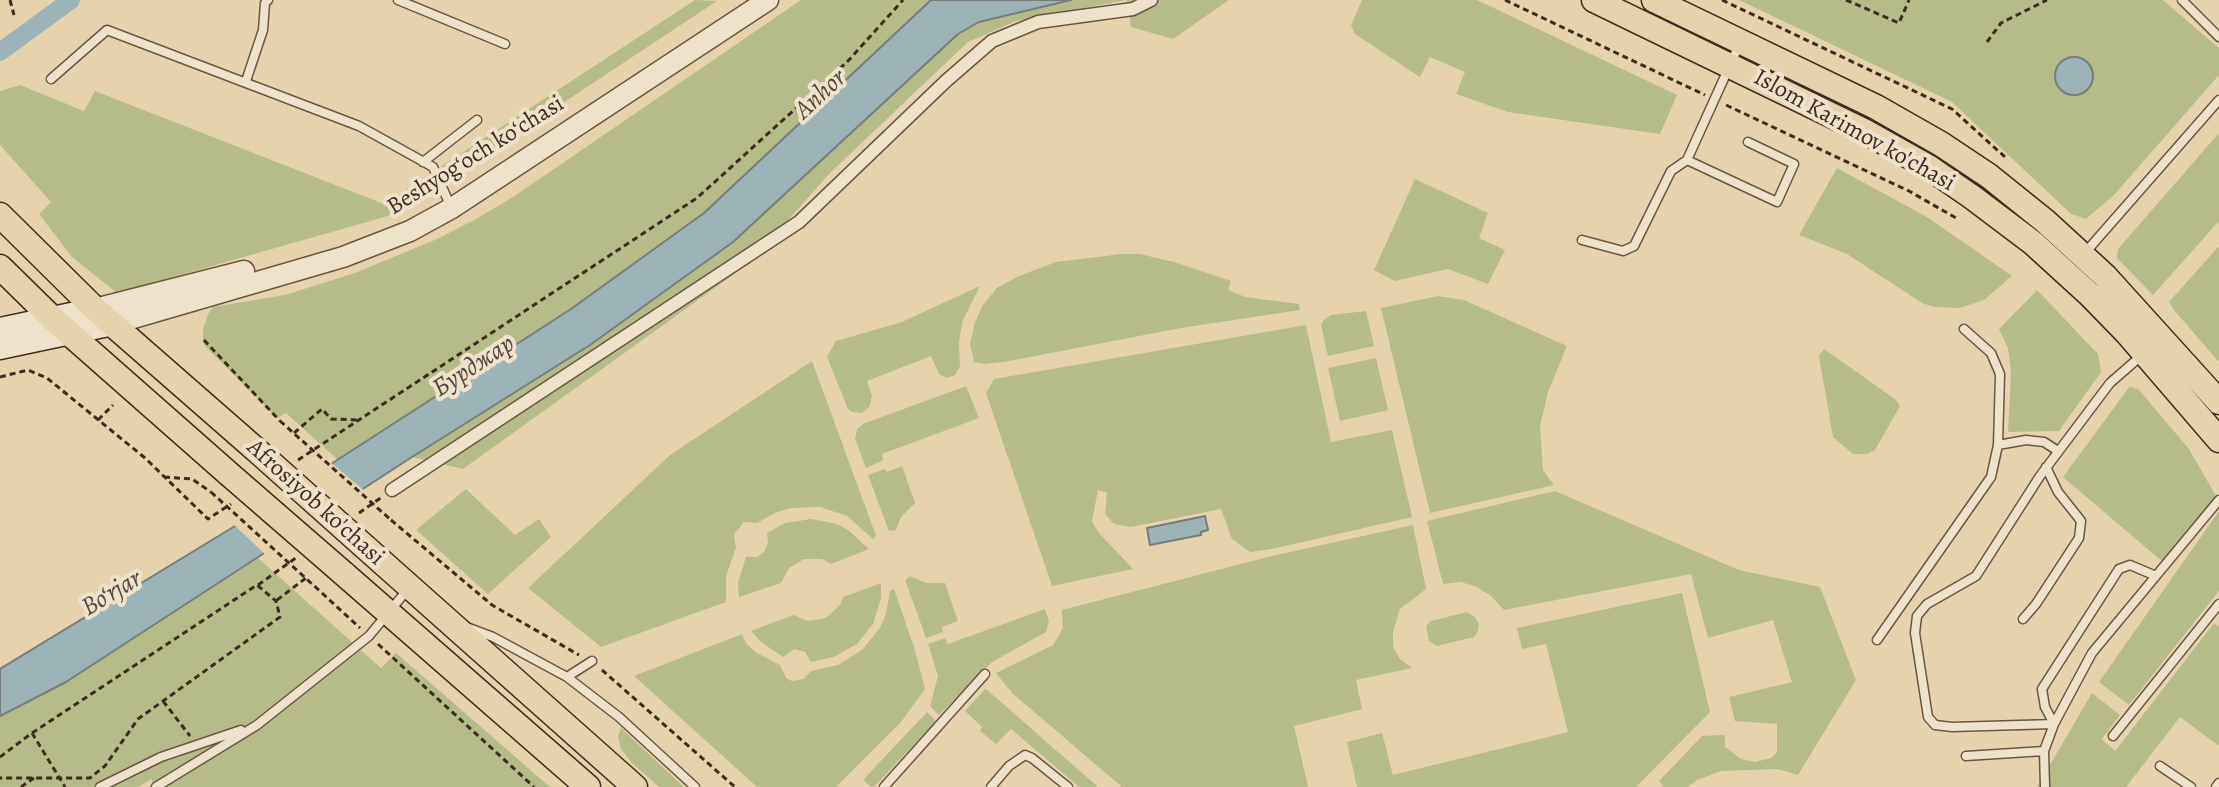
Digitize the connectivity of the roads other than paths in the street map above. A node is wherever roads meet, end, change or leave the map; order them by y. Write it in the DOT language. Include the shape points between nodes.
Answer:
graph roads {
  1 [pos="268,0"];
  2 [pos="398,0"];
  3 [pos="1151,0"];
  4 [pos="1594,0"];
  5 [pos="1654,0"];
  6 [pos="2182,0"];
  7 [pos="761,1"];
  8 [pos="2219,37"];
  9 [pos="1740,42"];
  10 [pos="505,44"];
  11 [pos="1730,65"];
  12 [pos="51,79"];
  13 [pos="246,81"];
  14 [pos="2219,100"];
  15 [pos="477,120"];
  16 [pos="1748,142"];
  17 [pos="1687,160"];
  18 [pos="423,162"];
  19 [pos="450,203"];
  20 [pos="0,215"];
  21 [pos="1582,240"];
  22 [pos="2075,264"];
  23 [pos="0,267"];
  24 [pos="104,316"];
  25 [pos="60,326"];
  26 [pos="0,329"];
  27 [pos="1964,329"];
  28 [pos="0,348"];
  29 [pos="2145,353"];
  30 [pos="2219,402"];
  31 [pos="2219,440"];
  32 [pos="1998,445"];
  33 [pos="2058,451"];
  34 [pos="2046,467"];
  35 [pos="392,490"];
  36 [pos="2219,500"];
  37 [pos="2156,576"];
  38 [pos="410,587"];
  39 [pos="2217,610"];
  40 [pos="387,612"];
  41 [pos="446,619"];
  42 [pos="2023,619"];
  43 [pos="1877,640"];
  44 [pos="592,661"];
  45 [pos="985,674"];
  46 [pos="567,677"];
  47 [pos="2054,724"];
  48 [pos="257,725"];
  49 [pos="2113,736"];
  50 [pos="2044,751"];
  51 [pos="1966,756"];
  52 [pos="2160,766"];
  53 [pos="100,787"];
  54 [pos="156,787"];
  55 [pos="588,787"];
  56 [pos="635,787"];
  57 [pos="695,787"];
  58 [pos="884,787"];
  59 [pos="991,787"];
  60 [pos="1068,787"];
  61 [pos="2045,787"];
  62 [pos="2191,787"];
  1 -- 13 [label="lane"];
  2 -- 10 [label="lane"];
  3 -- 35 [label="street" via="1133,9 1038,22 992,41 799,222"];
  4 -- 11 [label="main road, Islom Karimov ko'chasi"];
  5 -- 9 [label="main road, Islom Karimov ko'chasi"];
  6 -- 8 [label="lane"];
  7 -- 19 [label="street, Beshyogʻoch koʻchasi"];
  9 -- 11 [label="lane"];
  9 -- 22 [label="main road, Islom Karimov ko'chasi" via="1941,144 2004,187"];
  11 -- 17 [label="lane"];
  11 -- 22 [label="main road, Islom Karimov ko'chasi" via="1930,168"];
  12 -- 13 [label="lane" via="107,30"];
  13 -- 18 [label="lane" via="359,126"];
  14 -- 22 [label="lane"];
  15 -- 18 [label="lane"];
  16 -- 17 [label="lane" via="1794,164 1777,202"];
  17 -- 21 [label="lane" via="1671,171 1634,246 1623,251"];
  18 -- 19 [label="lane" via="433,167"];
  19 -- 24 [label="street, Beshyogʻoch koʻchasi" via="410,231 343,257"];
  20 -- 24 [label="main road, Afrosiyob ko'chasi"];
  22 -- 29 [label="main road, Islom Karimov ko'chasi"];
  22 -- 30 [label="main road, Islom Karimov ko'chasi" via="2145,317"];
  23 -- 25 [label="main road, Afrosiyob ko'chasi"];
  24 -- 25 [label="main road, Beshyogʻoch koʻchasi"];
  24 -- 38 [label="main road, Afrosiyob ko'chasi, bridge"];
  25 -- 26 [label="main road, Beshyogʻoch koʻchasi"];
  25 -- 28 [label="main road, Beshyogʻoch koʻchasi"];
  25 -- 40 [label="main road, Afrosiyob ko'chasi, bridge"];
  27 -- 32 [label="lane" via="1991,353 2000,374"];
  29 -- 31 [label="main road, Islom Karimov ko'chasi"];
  29 -- 33 [label="lane" via="2110,383"];
  32 -- 33 [label="lane" via="2026,440"];
  32 -- 43 [label="lane" via="1991,477"];
  33 -- 34 [label="lane"];
  34 -- 42 [label="lane" via="2081,521 2079,538"];
  34 -- 47 [label="lane" via="1976,576 1927,604 1917,616 1915,633 1928,717 1935,725"];
  36 -- 37 [label="lane"];
  37 -- 47 [label="lane" via="2092,653"];
  37 -- 47 [label="lane" via="2130,565 2119,569 2042,689"];
  38 -- 40 [label="lane"];
  38 -- 41 [label="main road, Afrosiyob ko'chasi"];
  39 -- 49 [label="lane"];
  40 -- 48 [label="lane" via="369,636"];
  40 -- 55 [label="main road, Afrosiyob ko'chasi"];
  41 -- 46 [label="lane" via="493,637"];
  41 -- 56 [label="main road, Afrosiyob ko'chasi"];
  44 -- 46 [label="lane"];
  45 -- 58 [label="lane"];
  46 -- 57 [label="lane"];
  47 -- 50 [label="lane"];
  48 -- 53 [label="lane" via="161,757"];
  48 -- 54 [label="lane"];
  50 -- 51 [label="lane"];
  50 -- 61 [label="lane"];
  52 -- 62 [label="lane"];
  59 -- 60 [label="lane" via="1025,755"];
}
